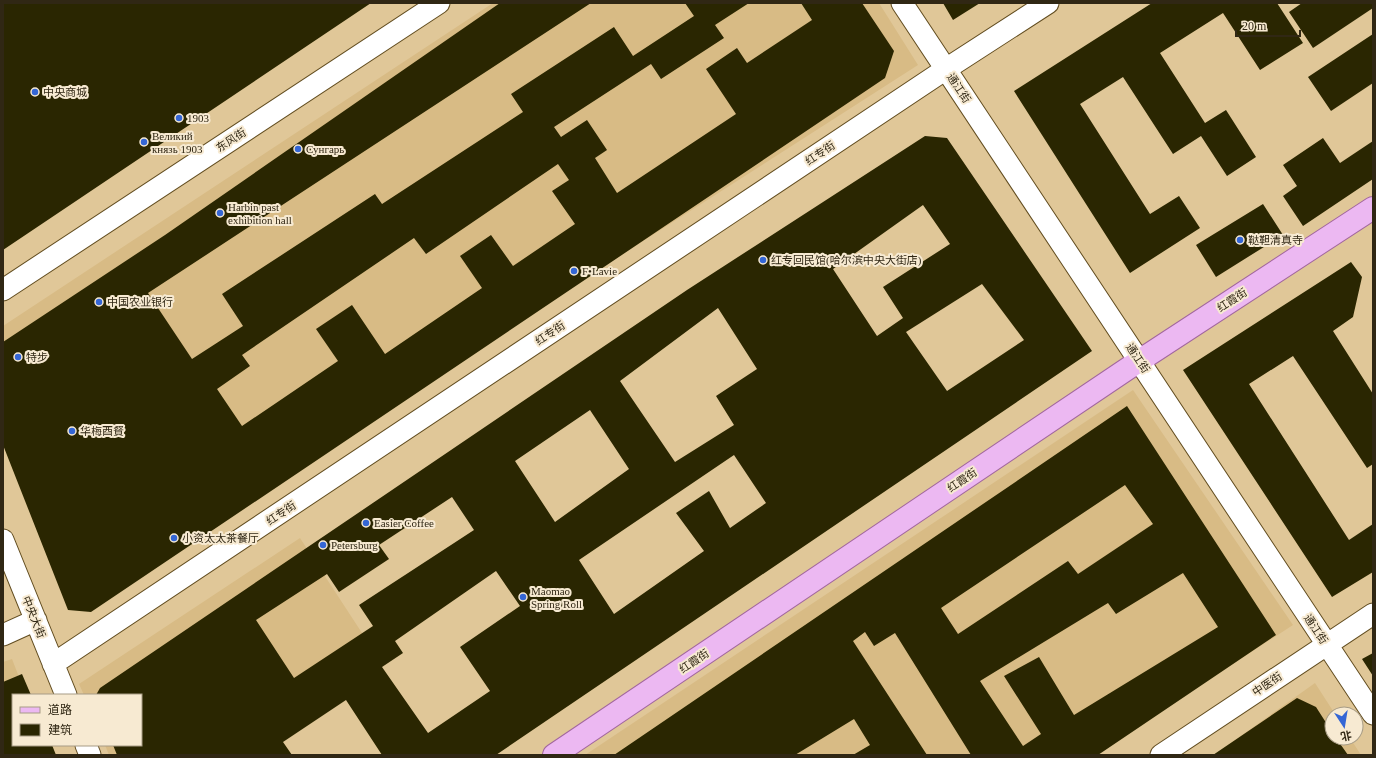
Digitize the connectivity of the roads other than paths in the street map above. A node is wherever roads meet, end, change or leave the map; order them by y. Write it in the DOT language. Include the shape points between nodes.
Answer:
graph roads {
  1 [pos="440,3"];
  2 [pos="902,3"];
  3 [pos="1048,3"];
  4 [pos="946,69"];
  5 [pos="1373,208"];
  6 [pos="3,290"];
  7 [pos="1139,361"];
  8 [pos="3,540"];
  9 [pos="1373,614"];
  10 [pos="36,620"];
  11 [pos="3,635"];
  12 [pos="1327,645"];
  13 [pos="53,664"];
  14 [pos="66,694"];
  15 [pos="1373,714"];
  16 [pos="554,755"];
  17 [pos="1161,755"];
  1 -- 6 [label="street, 东风街"];
  2 -- 4 [label="street, 通江街"];
  3 -- 4 [label="street, 红专街"];
  4 -- 7 [label="street, 通江街"];
  4 -- 13 [label="street, 红专街"];
  5 -- 7 [label="main road, 红霞街"];
  7 -- 12 [label="street, 通江街"];
  7 -- 16 [label="main road, 红霞街"];
  8 -- 10 [label="street, 中央大街"];
  9 -- 12 [label="street, 中医街"];
  10 -- 11 [label="street"];
  10 -- 13 [label="street, 中央大街"];
  12 -- 15 [label="street, 通江街"];
  12 -- 17 [label="street, 中医街"];
  13 -- 14 [label="street, 中央大街"];
}
